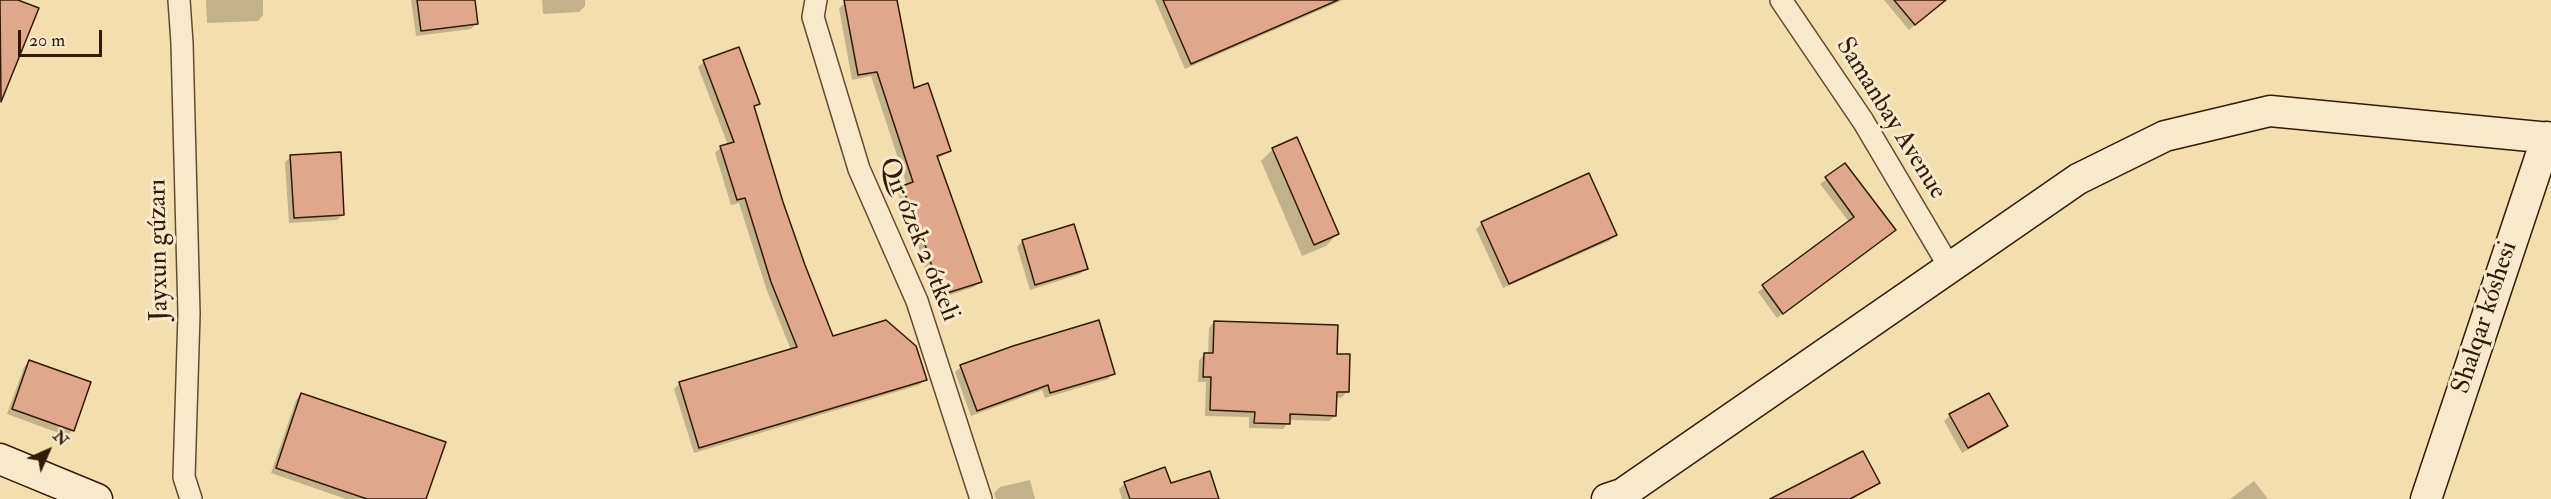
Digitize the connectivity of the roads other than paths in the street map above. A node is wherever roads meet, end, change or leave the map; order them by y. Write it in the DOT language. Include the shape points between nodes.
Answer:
graph roads {
  1 [pos="179,0"];
  2 [pos="816,0"];
  3 [pos="1781,0"];
  4 [pos="2550,134"];
  5 [pos="1950,268"];
  6 [pos="0,459"];
  7 [pos="97,499"];
  8 [pos="191,499"];
  9 [pos="981,499"];
  10 [pos="1607,499"];
  11 [pos="2426,499"];
  1 -- 8 [label="street, Jayxun gúzarı" via="189,314 184,477"];
  2 -- 9 [label="street, Qır ózek 2 ótkeli" via="813,17 859,169 917,300"];
  3 -- 5 [label="street, Samanbay Avenue" via="1863,121"];
  4 -- 5 [label="street" via="2270,111 2165,136 2078,179"];
  4 -- 11 [label="street, Shalqar kóshesi"];
  5 -- 10 [label="street" via="1622,494"];
  6 -- 7 [label="street"];
}
